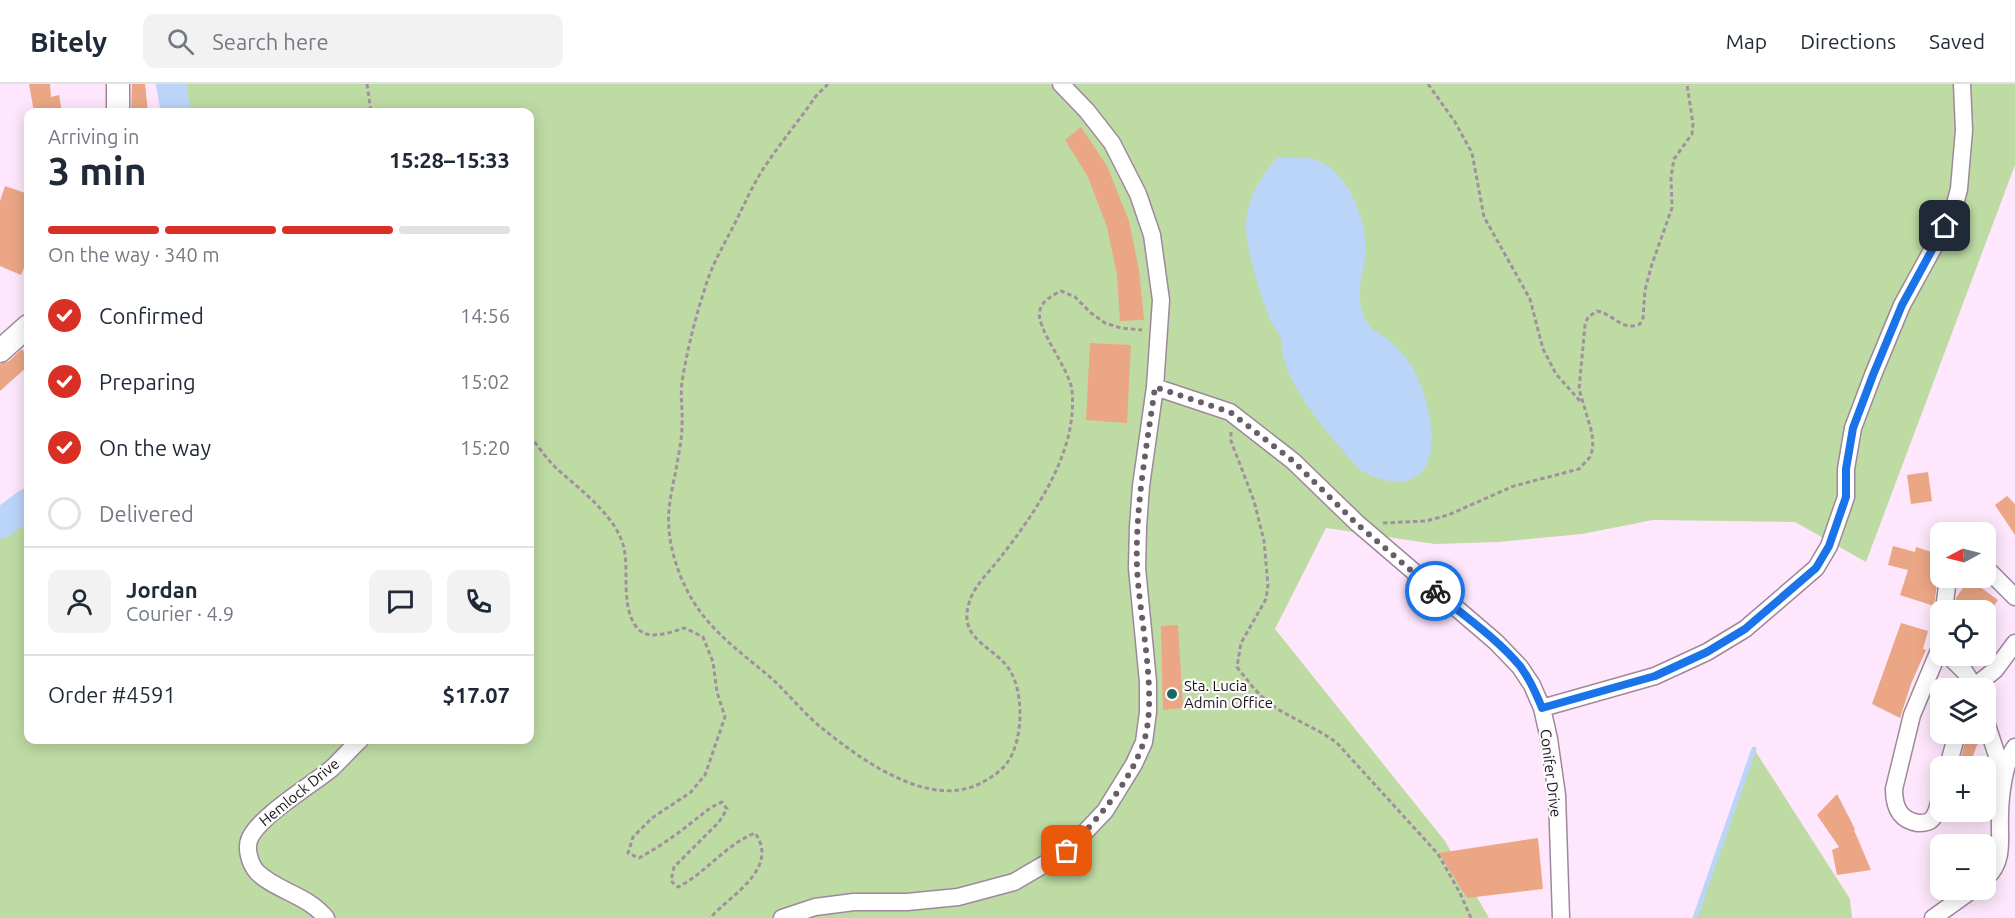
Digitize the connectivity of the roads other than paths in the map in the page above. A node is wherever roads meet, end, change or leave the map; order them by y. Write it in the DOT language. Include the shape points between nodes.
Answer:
graph roads {
  1 [pos="118,84"];
  2 [pos="1061,84"];
  3 [pos="1962,84"];
  4 [pos="118,108"];
  5 [pos="24,330"];
  6 [pos="0,351"];
  7 [pos="1155,387"];
  8 [pos="1996,578"];
  9 [pos="2015,597"];
  10 [pos="2015,644"];
  11 [pos="1934,666"];
  12 [pos="1960,666"];
  13 [pos="1969,678"];
  14 [pos="1986,678"];
  15 [pos="1542,708"];
  16 [pos="356,744"];
  17 [pos="1993,744"];
  18 [pos="2015,747"];
  19 [pos="2005,778"];
  20 [pos="1930,821"];
  21 [pos="1996,863"];
  22 [pos="1958,900"];
  23 [pos="326,918"];
  24 [pos="783,918"];
  25 [pos="1561,918"];
  26 [pos="1934,918"];
  1 -- 4 [label="main road"];
  2 -- 7 [label="street" via="1112,143 1138,194 1152,235 1161,300"];
  3 -- 15 [label="street" via="1964,130 1953,212 1902,305 1873,375 1853,428 1846,497 1829,546 1816,568 1745,629 1707,652 1655,676"];
  5 -- 6 [label="main road"];
  7 -- 15 [label="street, Conifer Drive" via="1230,412 1293,461 1357,524 1496,642 1520,667"];
  7 -- 24 [label="street" via="1141,486 1137,568 1148,712 1144,742 1105,811 1067,851 1014,882 958,897 854,902 815,907"];
  8 -- 9 [label="street"];
  10 -- 14 [label="street"];
  11 -- 20 [label="street" via="1912,715 1894,789 1898,812 1907,821"];
  12 -- 13 [label="street"];
  15 -- 25 [label="street, Conifer Drive" via="1557,795"];
  16 -- 23 [label="street, Hemlock Drive" via="332,768 258,825 248,840 255,870 295,893"];
  17 -- 19 [label="street"];
  18 -- 19 [label="street"];
  19 -- 21 [label="street" via="2000,855"];
  22 -- 26 [label="street"];
}
